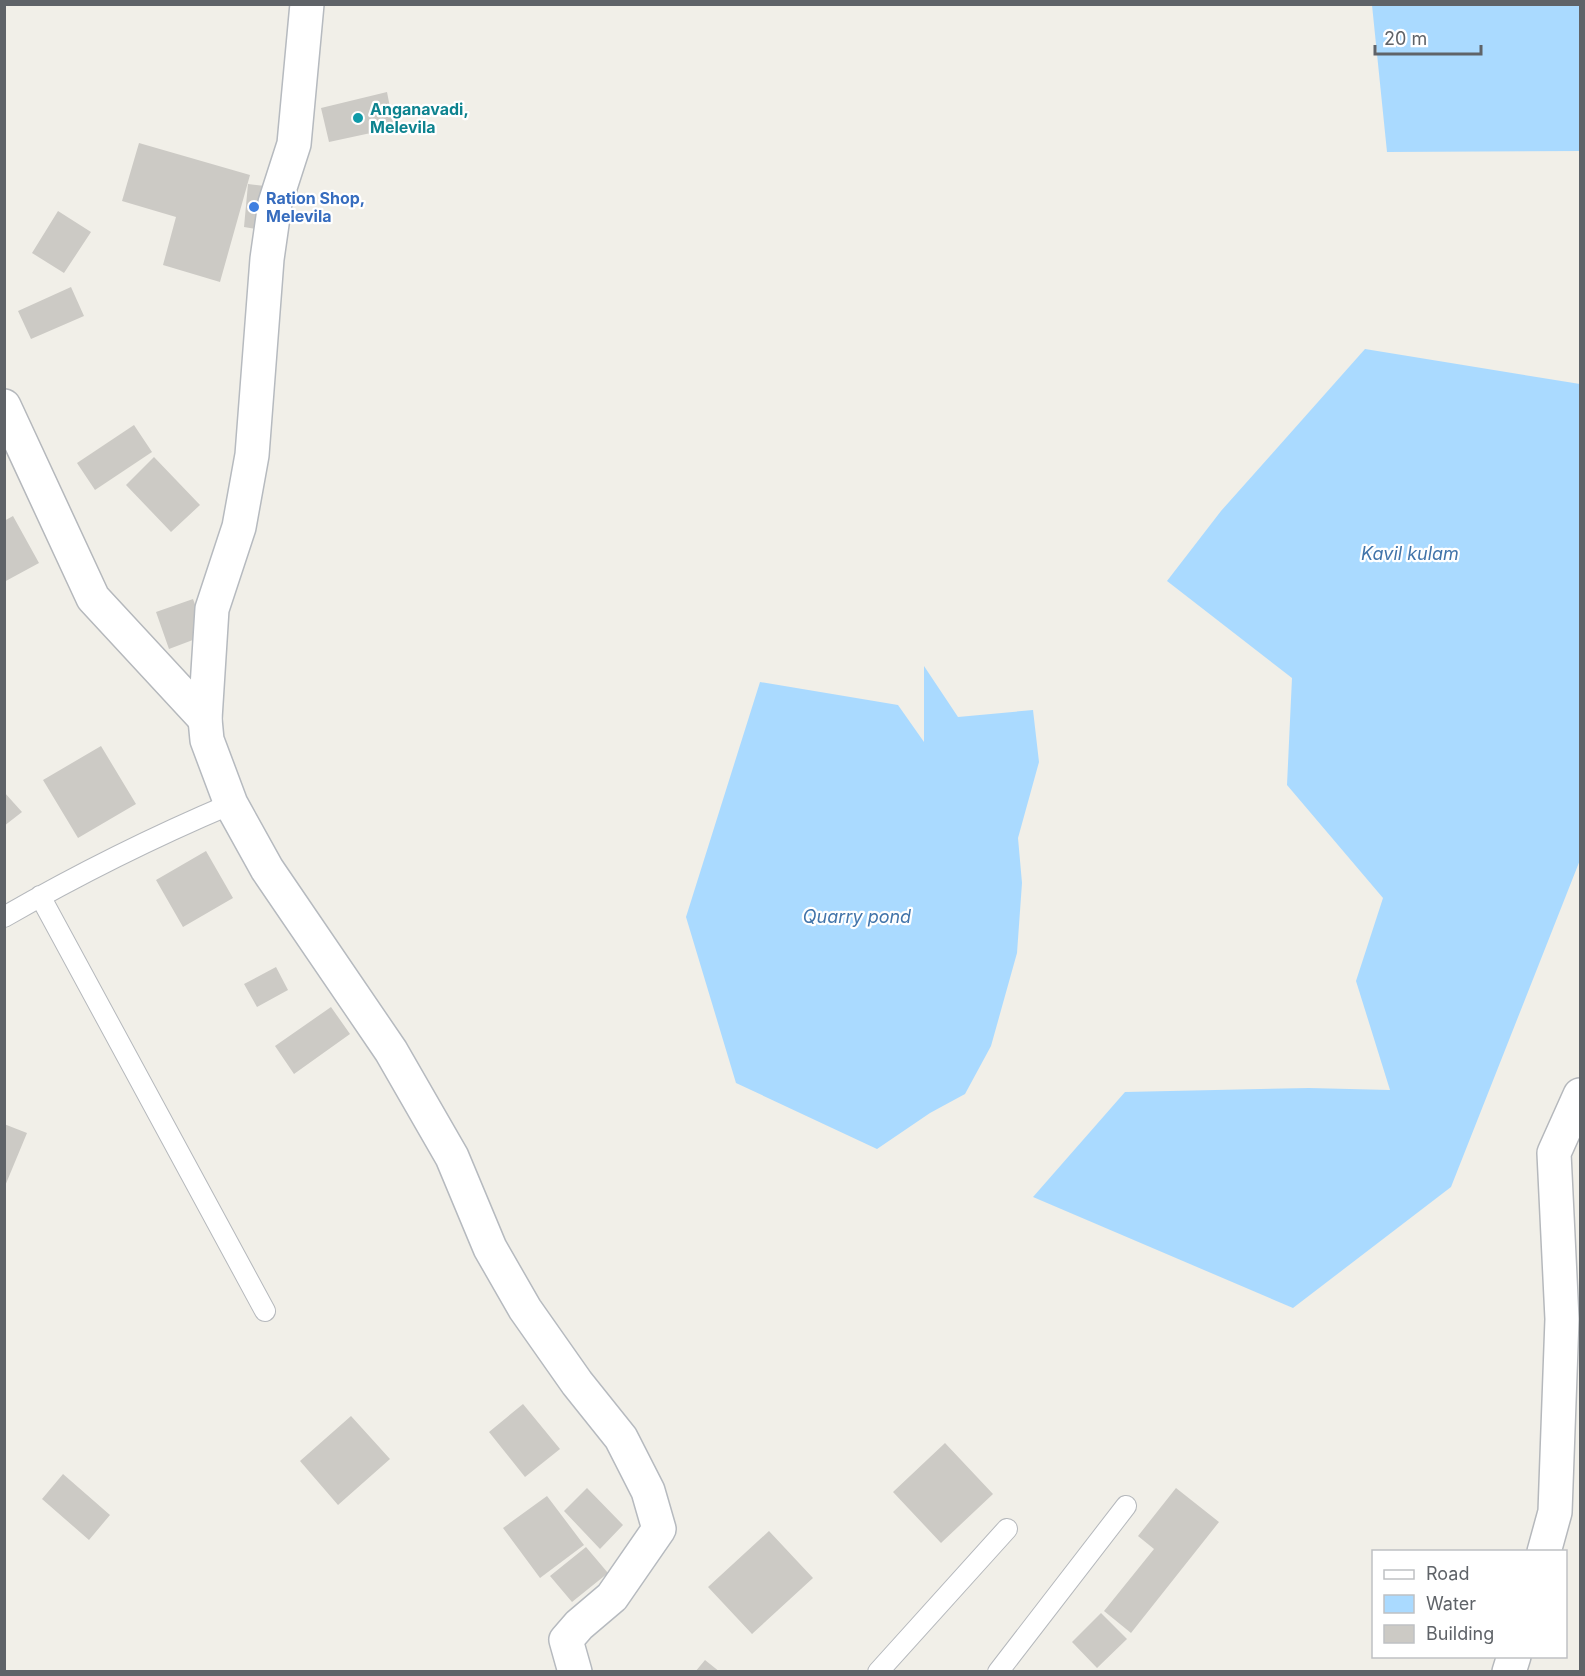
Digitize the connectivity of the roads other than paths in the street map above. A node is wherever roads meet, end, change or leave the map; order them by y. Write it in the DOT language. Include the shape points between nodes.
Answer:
graph roads {
  1 [pos="307,4"];
  2 [pos="4,406"];
  3 [pos="205,719"];
  4 [pos="231,804"];
  5 [pos="40,896"];
  6 [pos="4,917"];
  7 [pos="1581,1095"];
  8 [pos="265,1311"];
  9 [pos="1126,1506"];
  10 [pos="1007,1529"];
  11 [pos="1544,1550"];
  12 [pos="575,1671"];
  13 [pos="878,1671"];
  14 [pos="998,1671"];
  1 -- 3 [label="main road" via="294,144 275,203 267,259 252,455 239,527 212,609"];
  2 -- 3 [label="main road" via="93,598"];
  3 -- 4 [label="main road" via="207,740"];
  4 -- 5 [label="lane" via="170,830"];
  4 -- 12 [label="main road" via="267,869 392,1051 452,1157 490,1248 525,1309 621,1438 648,1491 659,1529 612,1597 566,1640"];
  5 -- 6 [label="lane"];
  5 -- 8 [label="lane"];
  7 -- 11 [label="main road" via="1554,1153 1562,1319 1555,1512"];
  9 -- 14 [label="lane"];
  10 -- 13 [label="lane"];
}
